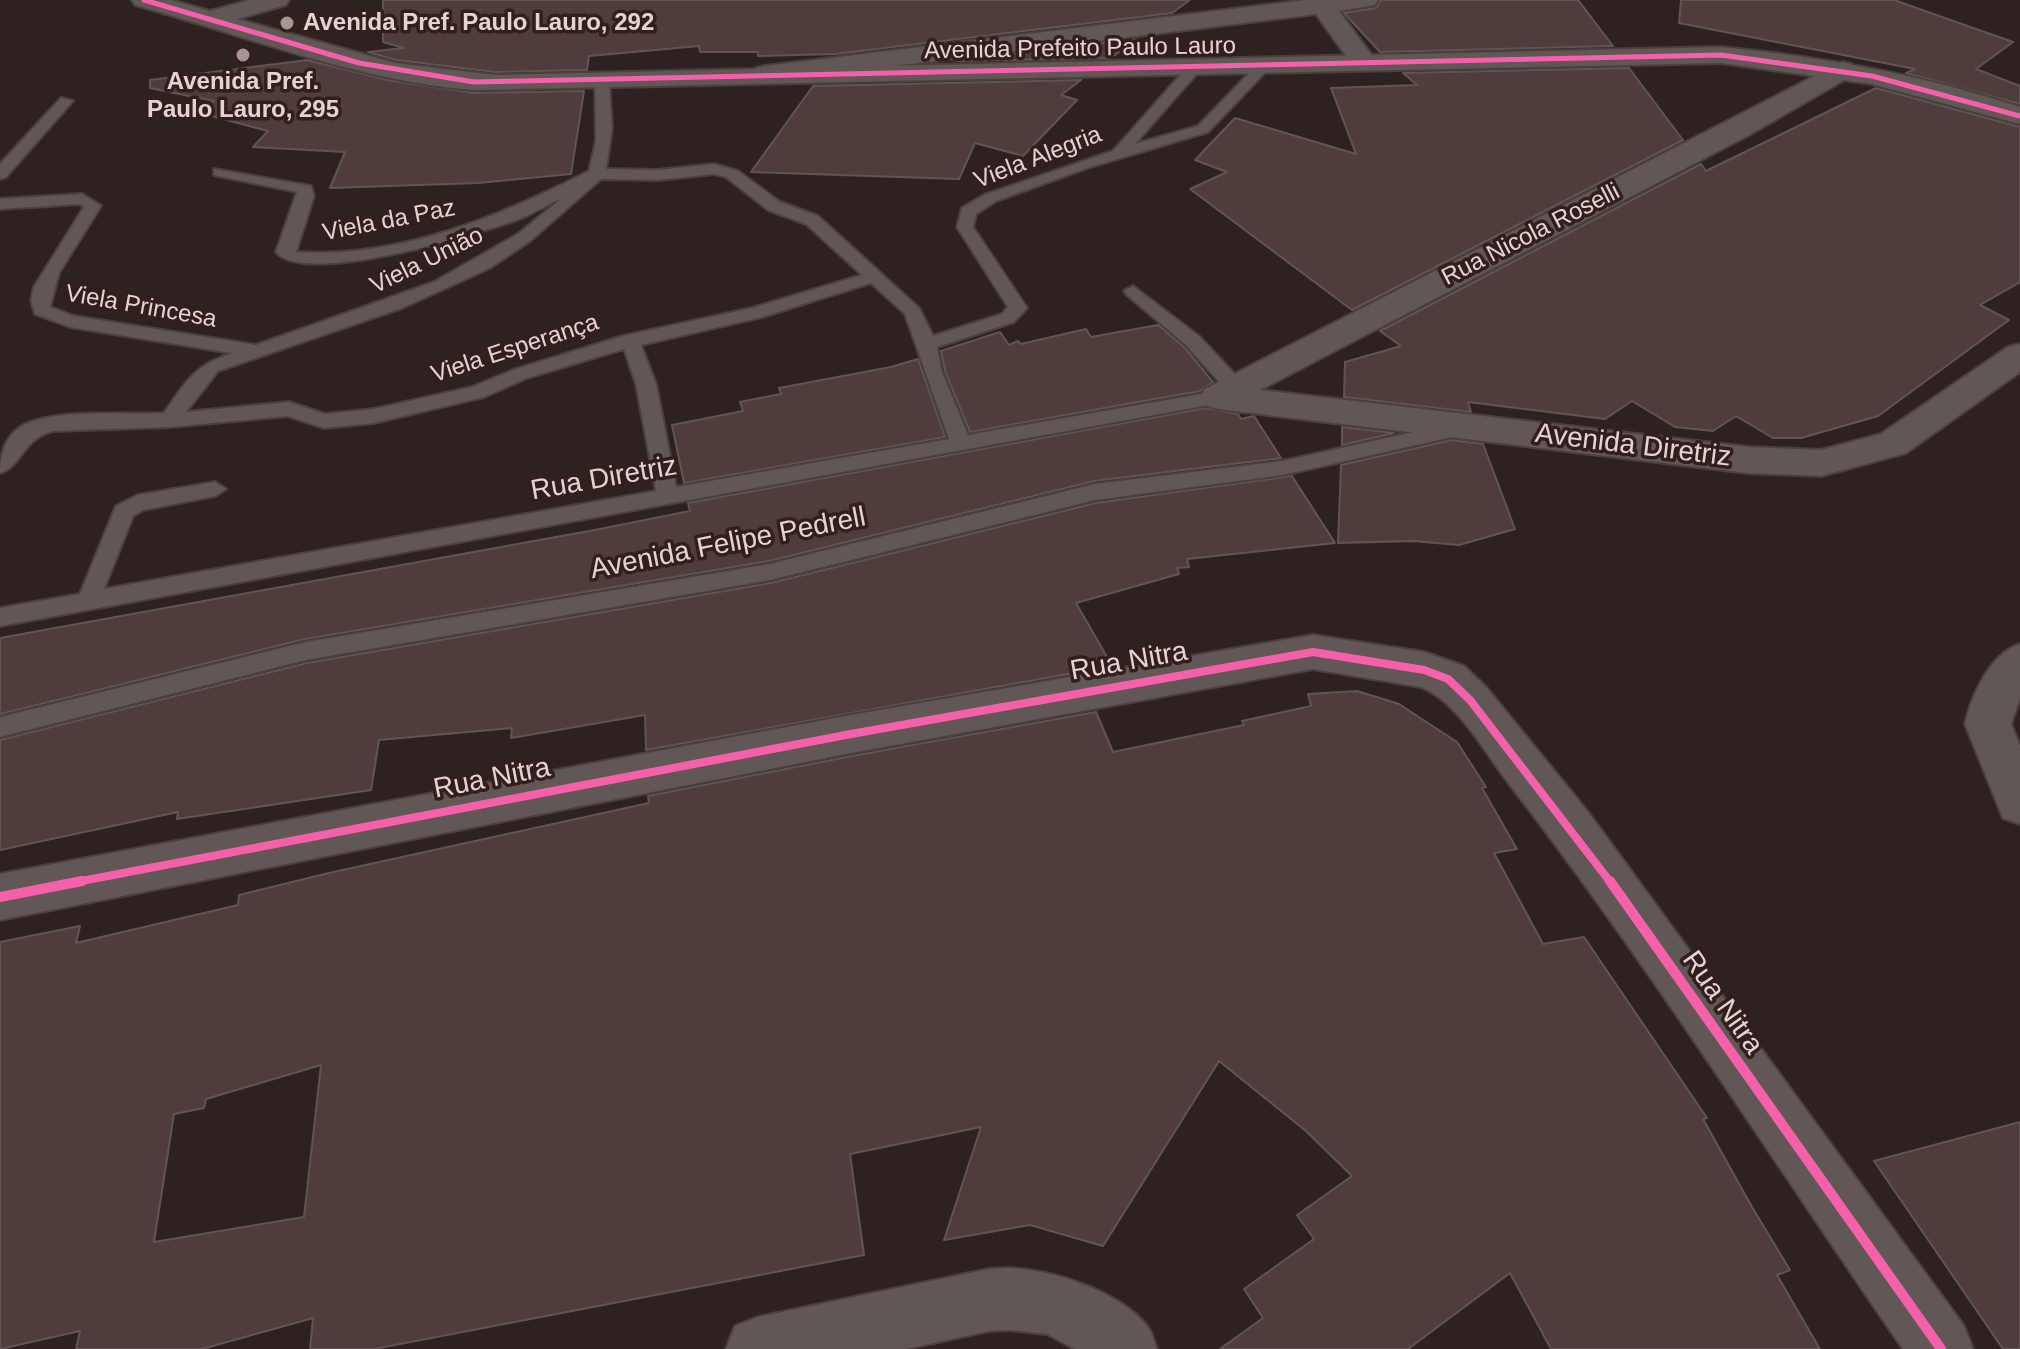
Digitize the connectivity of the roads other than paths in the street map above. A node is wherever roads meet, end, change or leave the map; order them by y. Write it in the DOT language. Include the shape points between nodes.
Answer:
graph roads {
  1 [pos="144,0"];
  2 [pos="277,0"];
  3 [pos="1366,0"];
  4 [pos="1323,6"];
  5 [pos="1199,10"];
  6 [pos="213,18"];
  7 [pos="1363,61"];
  8 [pos="1266,64"];
  9 [pos="1195,67"];
  10 [pos="1842,70"];
  11 [pos="719,78"];
  12 [pos="602,82"];
  13 [pos="66,101"];
  14 [pos="2020,116"];
  15 [pos="1119,153"];
  16 [pos="220,172"];
  17 [pos="0,174"];
  18 [pos="596,174"];
  19 [pos="0,204"];
  20 [pos="872,277"];
  21 [pos="1133,291"];
  22 [pos="630,340"];
  23 [pos="927,344"];
  24 [pos="259,351"];
  25 [pos="2020,355"];
  26 [pos="1227,392"];
  27 [pos="170,420"];
  28 [pos="1469,426"];
  29 [pos="961,444"];
  30 [pos="0,466"];
  31 [pos="215,489"];
  32 [pos="667,496"];
  33 [pos="88,602"];
  34 [pos="0,617"];
  35 [pos="2020,661"];
  36 [pos="0,727"];
  37 [pos="2020,803"];
  38 [pos="0,897"];
  39 [pos="758,1349"];
  40 [pos="1125,1349"];
  41 [pos="1941,1349"];
  1 -- 6 [label="street, Avenida Prefeito Paulo Lauro"];
  2 -- 6 [label="street"];
  3 -- 4 [label="street"];
  4 -- 5 [label="street"];
  4 -- 7 [label="street"];
  5 -- 11 [label="street"];
  6 -- 12 [label="street, Avenida Prefeito Paulo Lauro" via="357,63 422,77"];
  7 -- 8 [label="street, Avenida Prefeito Paulo Lauro"];
  7 -- 10 [label="street, Avenida Prefeito Paulo Lauro" via="1721,55"];
  8 -- 9 [label="street, Avenida Prefeito Paulo Lauro"];
  8 -- 15 [label="lane, Viela Alegria" via="1203,129"];
  9 -- 11 [label="street, Avenida Prefeito Paulo Lauro"];
  9 -- 15 [label="lane"];
  10 -- 14 [label="street, Avenida Prefeito Paulo Lauro"];
  10 -- 26 [label="street, Rua Nicola Roselli" via="1739,129"];
  11 -- 12 [label="street, Avenida Prefeito Paulo Lauro"];
  12 -- 18 [label="lane" via="605,115"];
  13 -- 17 [label="lane"];
  15 -- 23 [label="lane, Viela Alegria" via="990,198 968,212 965,227 1018,308 1008,318"];
  16 -- 18 [label="lane, Viela da Paz" via="305,189 285,252 304,259 373,253 493,224"];
  18 -- 20 [label="lane" via="724,171 774,206 812,220"];
  18 -- 24 [label="lane, Viela União" via="547,221 470,272 389,308"];
  19 -- 24 [label="lane, Viela Princesa" via="82,199 93,206 40,288 41,310 70,321"];
  20 -- 22 [label="lane, Viela Esperança" via="756,313"];
  20 -- 23 [label="lane" via="918,318"];
  21 -- 26 [label="lane" via="1193,341"];
  22 -- 27 [label="lane, Viela Esperança" via="477,392 374,416 324,421 289,409"];
  22 -- 32 [label="lane" via="646,384"];
  23 -- 29 [label="lane" via="932,372"];
  24 -- 27 [label="lane, Viela União" via="211,367"];
  25 -- 28 [label="street, Avenida Diretriz" via="1893,444 1821,463 1748,460"];
  26 -- 28 [label="street, Avenida Diretriz"];
  26 -- 29 [label="lane, Rua Diretriz"];
  27 -- 30 [label="lane, Viela Esperança" via="40,426 20,438"];
  28 -- 36 [label="lane, Avenida Felipe Pedrell" via="1283,468 1095,492 770,572 306,651"];
  29 -- 32 [label="lane, Rua Diretriz"];
  31 -- 33 [label="lane" via="138,503 124,511"];
  32 -- 33 [label="lane, Rua Diretriz"];
  33 -- 34 [label="lane, Rua Diretriz"];
  35 -- 37 [label="street" via="1993,702 1988,724"];
  38 -- 41 [label="street, Rua Nitra" via="1313,652 1385,661 1448,679 1470,700 1571,827"];
  39 -- 40 [label="street" via="1023,1297 1077,1312"];
}
